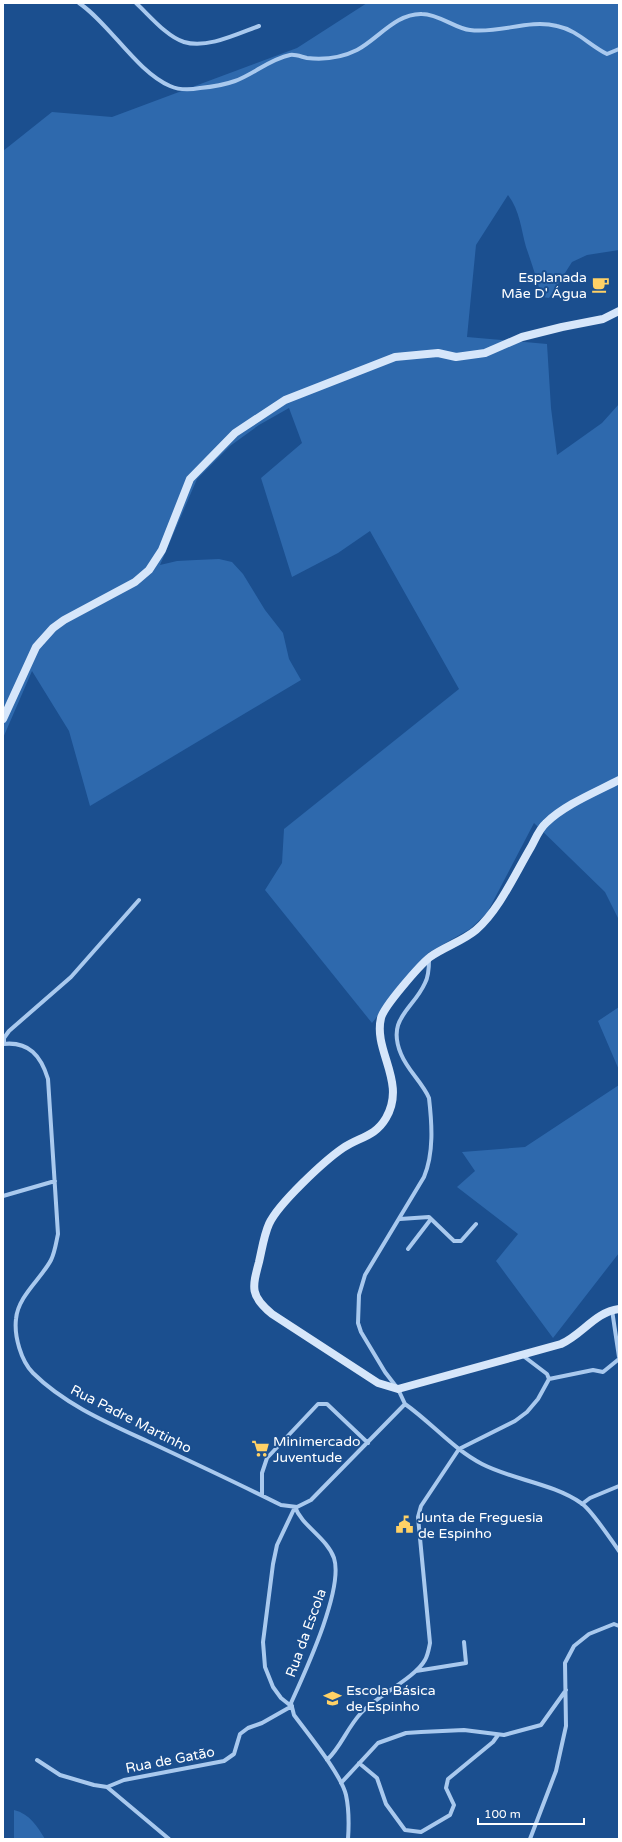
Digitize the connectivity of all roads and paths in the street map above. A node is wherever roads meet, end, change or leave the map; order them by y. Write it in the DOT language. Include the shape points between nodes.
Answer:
graph roads {
  1 [pos="79,3"];
  2 [pos="136,3"];
  3 [pos="259,26"];
  4 [pos="619,49"];
  5 [pos="619,311"];
  6 [pos="3,719"];
  7 [pos="619,780"];
  8 [pos="139,900"];
  9 [pos="429,958"];
  10 [pos="4,1044"];
  11 [pos="55,1181"];
  12 [pos="3,1196"];
  13 [pos="400,1219"];
  14 [pos="431,1219"];
  15 [pos="476,1224"];
  16 [pos="408,1249"];
  17 [pos="615,1310"];
  18 [pos="522,1355"];
  19 [pos="619,1358"];
  20 [pos="549,1379"];
  21 [pos="398,1389"];
  22 [pos="405,1404"];
  23 [pos="368,1443"];
  24 [pos="459,1449"];
  25 [pos="619,1486"];
  26 [pos="262,1496"];
  27 [pos="582,1504"];
  28 [pos="296,1507"];
  29 [pos="619,1551"];
  30 [pos="619,1626"];
  31 [pos="464,1642"];
  32 [pos="416,1671"];
  33 [pos="566,1690"];
  34 [pos="292,1706"];
  35 [pos="498,1735"];
  36 [pos="37,1760"];
  37 [pos="327,1760"];
  38 [pos="359,1763"];
  39 [pos="341,1783"];
  40 [pos="107,1787"];
  41 [pos="169,1839"];
  42 [pos="348,1839"];
  43 [pos="530,1839"];
  1 -- 4 [label="street" via="155,77 178,89 216,86 236,81 291,54 324,60 342,56 357,50 405,17 422,14 449,21 469,30 556,25 572,30 607,54"];
  2 -- 3 [label="street" via="165,30 183,42 200,44"];
  5 -- 6 [label="main road" via="603,318 522,337 485,353 456,356 438,353 395,357 285,400 235,432 190,479 156,562 135,582 53,628 36,647"];
  7 -- 9 [label="main road" via="575,803 545,824 488,918 475,931"];
  8 -- 10 [label="street" via="71,977 9,1031 4,1038"];
  9 -- 13 [label="street" via="426,982 406,1008 397,1032 397,1044 401,1054 429,1098 431,1154 424,1177"];
  9 -- 21 [label="main road" via="382,1016 381,1041 392,1075 392,1100 386,1118 373,1133 344,1147 328,1160 277,1210 269,1224 255,1276 254,1293 260,1304 272,1314 378,1384"];
  10 -- 11 [label="street, Rua Padre Martinho" via="22,1045 29,1049 44,1067 48,1079"];
  11 -- 12 [label="street"];
  11 -- 26 [label="street, Rua Padre Martinho" via="58,1234 55,1251 20,1304 16,1318 22,1355 32,1372 64,1399"];
  13 -- 14 [label="street"];
  13 -- 21 [label="street" via="365,1275 361,1285 358,1323 367,1343"];
  14 -- 15 [label="street" via="454,1241 461,1241"];
  14 -- 16 [label="street"];
  17 -- 18 [label="main road" via="595,1318 571,1340"];
  17 -- 19 [label="street"];
  18 -- 20 [label="street" via="547,1374"];
  18 -- 21 [label="main road"];
  19 -- 20 [label="street" via="603,1372 593,1370"];
  20 -- 24 [label="street" via="538,1399 516,1421"];
  21 -- 22 [label="street"];
  22 -- 23 [label="street"];
  22 -- 24 [label="street"];
  23 -- 26 [label="street" via="327,1404 318,1404 267,1458 262,1473"];
  23 -- 28 [label="street" via="311,1500"];
  24 -- 27 [label="street" via="482,1464 560,1492"];
  24 -- 32 [label="street" via="421,1506 418,1517 430,1643 425,1660"];
  25 -- 27 [label="street"];
  26 -- 28 [label="street, Rua Padre Martinho" via="281,1505"];
  27 -- 29 [label="street"];
  28 -- 34 [label="street" via="277,1545 263,1642 265,1667 273,1687 281,1698"];
  28 -- 34 [label="street, Rua da Escola" via="298,1515 317,1534 333,1556 336,1569 335,1584 326,1615"];
  30 -- 33 [label="street" via="614,1624 589,1634 574,1646 565,1663"];
  31 -- 32 [label="street" via="466,1663"];
  32 -- 37 [label="street" via="360,1714"];
  33 -- 35 [label="street" via="541,1725"];
  33 -- 43 [label="street" via="566,1726 556,1771"];
  34 -- 37 [label="street" via="294,1715"];
  34 -- 40 [label="street, Rua de Gatão" via="240,1734 234,1754 224,1761 124,1780"];
  35 -- 38 [label="street" via="464,1730 406,1733 378,1743"];
  35 -- 38 [label="street" via="448,1779 446,1788 454,1805 450,1815 420,1832 405,1830 386,1804 377,1778"];
  36 -- 40 [label="street" via="60,1775"];
  37 -- 39 [label="street"];
  38 -- 39 [label="street"];
  39 -- 42 [label="street" via="346,1795"];
  40 -- 41 [label="street"];
}
